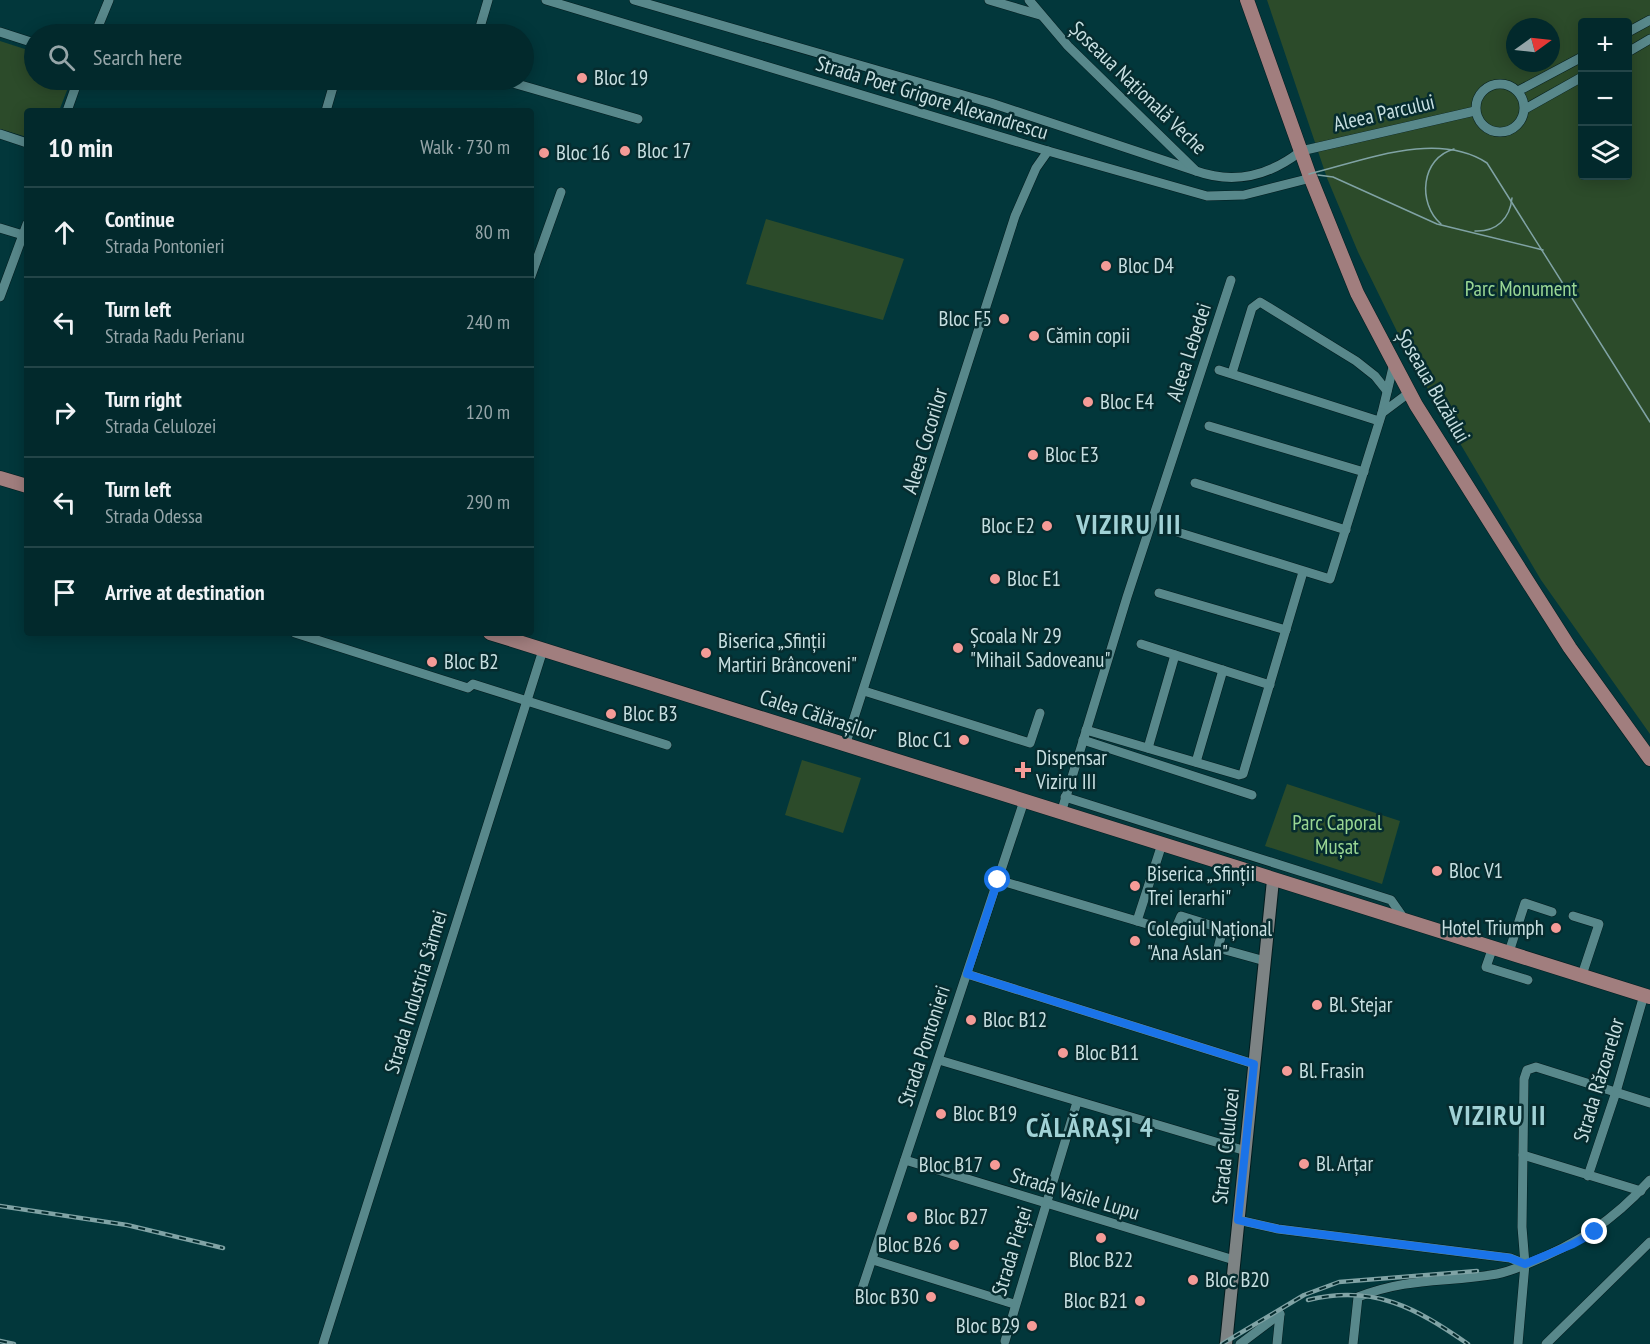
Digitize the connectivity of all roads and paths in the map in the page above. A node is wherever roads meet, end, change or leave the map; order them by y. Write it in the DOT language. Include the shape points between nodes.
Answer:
graph roads {
  1 [pos="109,0"];
  2 [pos="488,0"];
  3 [pos="546,0"];
  4 [pos="634,0"];
  5 [pos="989,0"];
  6 [pos="1029,0"];
  7 [pos="1247,0"];
  8 [pos="1040,15"];
  9 [pos="1650,20"];
  10 [pos="99,24"];
  11 [pos="481,24"];
  12 [pos="1632,30"];
  13 [pos="0,32"];
  14 [pos="1650,39"];
  15 [pos="24,40"];
  16 [pos="1632,50"];
  17 [pos="1578,59"];
  18 [pos="1578,79"];
  19 [pos="534,89"];
  20 [pos="74,90"];
  21 [pos="332,90"];
  22 [pos="1518,91"];
  23 [pos="68,108"];
  24 [pos="327,108"];
  25 [pos="1525,109"];
  26 [pos="1475,111"];
  27 [pos="638,119"];
  28 [pos="0,134"];
  29 [pos="24,142"];
  30 [pos="1048,151"];
  31 [pos="1301,151"];
  32 [pos="1196,171"];
  33 [pos="1311,178"];
  34 [pos="561,192"];
  35 [pos="0,228"];
  36 [pos="23,235"];
  37 [pos="534,268"];
  38 [pos="1231,280"];
  39 [pos="0,297"];
  40 [pos="1394,363"];
  41 [pos="1220,370"];
  42 [pos="1232,373"];
  43 [pos="1387,391"];
  44 [pos="1410,392"];
  45 [pos="1380,417"];
  46 [pos="1209,426"];
  47 [pos="1364,472"];
  48 [pos="0,478"];
  49 [pos="1195,483"];
  50 [pos="24,485"];
  51 [pos="1346,530"];
  52 [pos="1177,532"];
  53 [pos="1303,572"];
  54 [pos="1159,593"];
  55 [pos="1286,630"];
  56 [pos="299,636"];
  57 [pos="499,636"];
  58 [pos="1141,644"];
  59 [pos="543,650"];
  60 [pos="1175,655"];
  61 [pos="1223,670"];
  62 [pos="1270,685"];
  63 [pos="864,691"];
  64 [pos="525,700"];
  65 [pos="1040,713"];
  66 [pos="1086,730"];
  67 [pos="1083,740"];
  68 [pos="667,745"];
  69 [pos="845,746"];
  70 [pos="1148,748"];
  71 [pos="1650,759"];
  72 [pos="1196,762"];
  73 [pos="1252,795"];
  74 [pos="1065,797"];
  75 [pos="1024,801"];
  76 [pos="1061,813"];
  77 [pos="1162,844"];
  78 [pos="998,880"];
  79 [pos="1273,880"];
  80 [pos="1552,912"];
  81 [pos="1573,916"];
  82 [pos="1405,920"];
  83 [pos="1137,921"];
  84 [pos="1493,947"];
  85 [pos="1509,952"];
  86 [pos="1265,961"];
  87 [pos="967,974"];
  88 [pos="1582,975"];
  89 [pos="1528,980"];
  90 [pos="1647,996"];
  91 [pos="939,1060"];
  92 [pos="1254,1064"];
  93 [pos="1616,1092"];
  94 [pos="1077,1102"];
  95 [pos="1650,1103"];
  96 [pos="1246,1151"];
  97 [pos="1523,1155"];
  98 [pos="905,1160"];
  99 [pos="1588,1176"];
  100 [pos="1650,1180"];
  101 [pos="1641,1191"];
  102 [pos="1045,1204"];
  103 [pos="1238,1220"];
  104 [pos="1650,1242"];
  105 [pos="873,1260"];
  106 [pos="1234,1260"];
  107 [pos="1525,1264"];
  108 [pos="858,1301"];
  109 [pos="1014,1304"];
  110 [pos="1005,1341"];
  111 [pos="323,1344"];
  112 [pos="1226,1344"];
  113 [pos="1240,1344"];
  114 [pos="1277,1344"];
  115 [pos="1353,1344"];
  116 [pos="1518,1344"];
  117 [pos="1546,1344"];
  1 -- 10 [label="street"];
  2 -- 11 [label="street"];
  3 -- 30 [label="street, Strada Poet Grigore Alexandrescu"];
  4 -- 32 [label="street, Strada Poet Grigore Alexandrescu" via="991,102"];
  5 -- 8 [label="street"];
  6 -- 8 [label="street, Șoseaua Națională Veche"];
  7 -- 31 [label="main road, Șoseaua Buzăului"];
  8 -- 32 [label="street, Șoseaua Națională Veche" via="1094,74"];
  9 -- 12 [label="street"];
  13 -- 15 [label="street"];
  14 -- 16 [label="street"];
  17 -- 22 [label="street"];
  18 -- 25 [label="street"];
  19 -- 27 [label="street"];
  20 -- 23 [label="street"];
  21 -- 24 [label="street"];
  22 -- 25 [label="street"];
  22 -- 26 [label="street" via="1502,84 1487,87 1480,94"];
  25 -- 26 [label="street" via="1515,127 1505,132 1488,129"];
  26 -- 31 [label="street, Aleea Parcului"];
  28 -- 29 [label="street"];
  30 -- 33 [label="street, Strada Poet Grigore Alexandrescu" via="1221,197"];
  30 -- 63 [label="street, Aleea Cocorilor" via="1036,168 1015,216"];
  31 -- 32 [label="street, Șoseaua Națională Veche" via="1279,168 1238,177 1215,177"];
  31 -- 33 [label="main road, Șoseaua Buzăului"];
  33 -- 40 [label="main road, Șoseaua Buzăului" via="1357,293"];
  34 -- 37 [label="street"];
  35 -- 36 [label="street"];
  36 -- 39 [label="street"];
  38 -- 66 [label="street, Aleea Lebedei"];
  40 -- 43 [label="street"];
  40 -- 44 [label="main road, Șoseaua Buzăului"];
  41 -- 42 [label="street"];
  42 -- 43 [label="street" via="1252,308 1260,302 1356,361"];
  42 -- 45 [label="street"];
  43 -- 45 [label="street"];
  44 -- 45 [label="street"];
  44 -- 71 [label="main road, Șoseaua Buzăului" via="1570,648"];
  45 -- 47 [label="street"];
  46 -- 47 [label="street"];
  47 -- 51 [label="street"];
  48 -- 50 [label="main road"];
  49 -- 51 [label="street"];
  51 -- 53 [label="street" via="1330,579"];
  52 -- 53 [label="street"];
  53 -- 55 [label="street"];
  54 -- 55 [label="street"];
  55 -- 62 [label="street"];
  56 -- 64 [label="street" via="468,688 473,684"];
  57 -- 59 [label="main road, Calea Călărașilor"];
  58 -- 60 [label="street"];
  59 -- 64 [label="street, Strada Industria Sârmei"];
  59 -- 69 [label="main road, Calea Călărașilor"];
  60 -- 61 [label="street"];
  60 -- 70 [label="street"];
  61 -- 62 [label="street"];
  61 -- 72 [label="street"];
  62 -- 72 [label="street" via="1243,774"];
  63 -- 65 [label="street" via="1030,743"];
  63 -- 69 [label="street, Aleea Cocorilor"];
  64 -- 68 [label="street"];
  64 -- 111 [label="street, Strada Industria Sârmei"];
  66 -- 67 [label="street, Aleea Lebedei"];
  66 -- 70 [label="street"];
  67 -- 73 [label="street"];
  67 -- 74 [label="street, Aleea Lebedei"];
  69 -- 75 [label="main road, Calea Călărașilor"];
  70 -- 72 [label="street"];
  74 -- 76 [label="street, Aleea Lebedei"];
  74 -- 82 [label="street" via="1391,900"];
  75 -- 76 [label="main road, Calea Călărașilor"];
  75 -- 78 [label="street, Strada Pontonieri"];
  76 -- 77 [label="main road, Calea Călărașilor"];
  77 -- 79 [label="main road, Calea Călărașilor"];
  77 -- 83 [label="street"];
  78 -- 83 [label="street"];
  78 -- 87 [label="street, Strada Pontonieri"];
  79 -- 82 [label="main road, Calea Călărașilor"];
  79 -- 86 [label="street, Strada Celulozei"];
  80 -- 85 [label="street" via="1525,903"];
  81 -- 88 [label="street" via="1599,924"];
  82 -- 84 [label="main road, Calea Călărașilor"];
  83 -- 86 [label="street" via="1174,932 1180,916 1223,929 1218,948"];
  84 -- 85 [label="main road, Calea Călărașilor"];
  84 -- 89 [label="street" via="1486,967"];
  85 -- 88 [label="main road, Calea Călărașilor"];
  86 -- 92 [label="street, Strada Celulozei"];
  87 -- 91 [label="street, Strada Pontonieri"];
  87 -- 92 [label="street"];
  88 -- 90 [label="main road, Calea Călărașilor"];
  90 -- 93 [label="street, Strada Răzoarelor"];
  91 -- 94 [label="street"];
  91 -- 98 [label="street, Strada Pontonieri"];
  92 -- 96 [label="street, Strada Celulozei"];
  93 -- 95 [label="street"];
  93 -- 97 [label="street" via="1536,1067 1527,1070"];
  93 -- 99 [label="street, Strada Răzoarelor"];
  94 -- 96 [label="street"];
  94 -- 102 [label="street, Strada Pieței"];
  96 -- 103 [label="street, Strada Celulozei"];
  97 -- 99 [label="street"];
  97 -- 107 [label="street"];
  98 -- 102 [label="street, Strada Vasile Lupu"];
  98 -- 105 [label="street, Strada Pontonieri"];
  99 -- 101 [label="street"];
  100 -- 101 [label="street"];
  101 -- 107 [label="street" via="1595,1232"];
  102 -- 106 [label="street, Strada Vasile Lupu"];
  102 -- 109 [label="street, Strada Pieței"];
  103 -- 106 [label="street, Strada Celulozei"];
  103 -- 107 [label="street" via="1278,1229 1510,1258"];
  104 -- 117 [label="street"];
  105 -- 108 [label="street, Strada Pontonieri"];
  105 -- 109 [label="street"];
  106 -- 112 [label="street, Strada Celulozei"];
  107 -- 115 [label="street" via="1496,1274 1400,1283 1358,1297"];
  107 -- 116 [label="street"];
  109 -- 110 [label="street, Strada Pieței"];
  113 -- 114 [label="street" via="1280,1314"];
}
